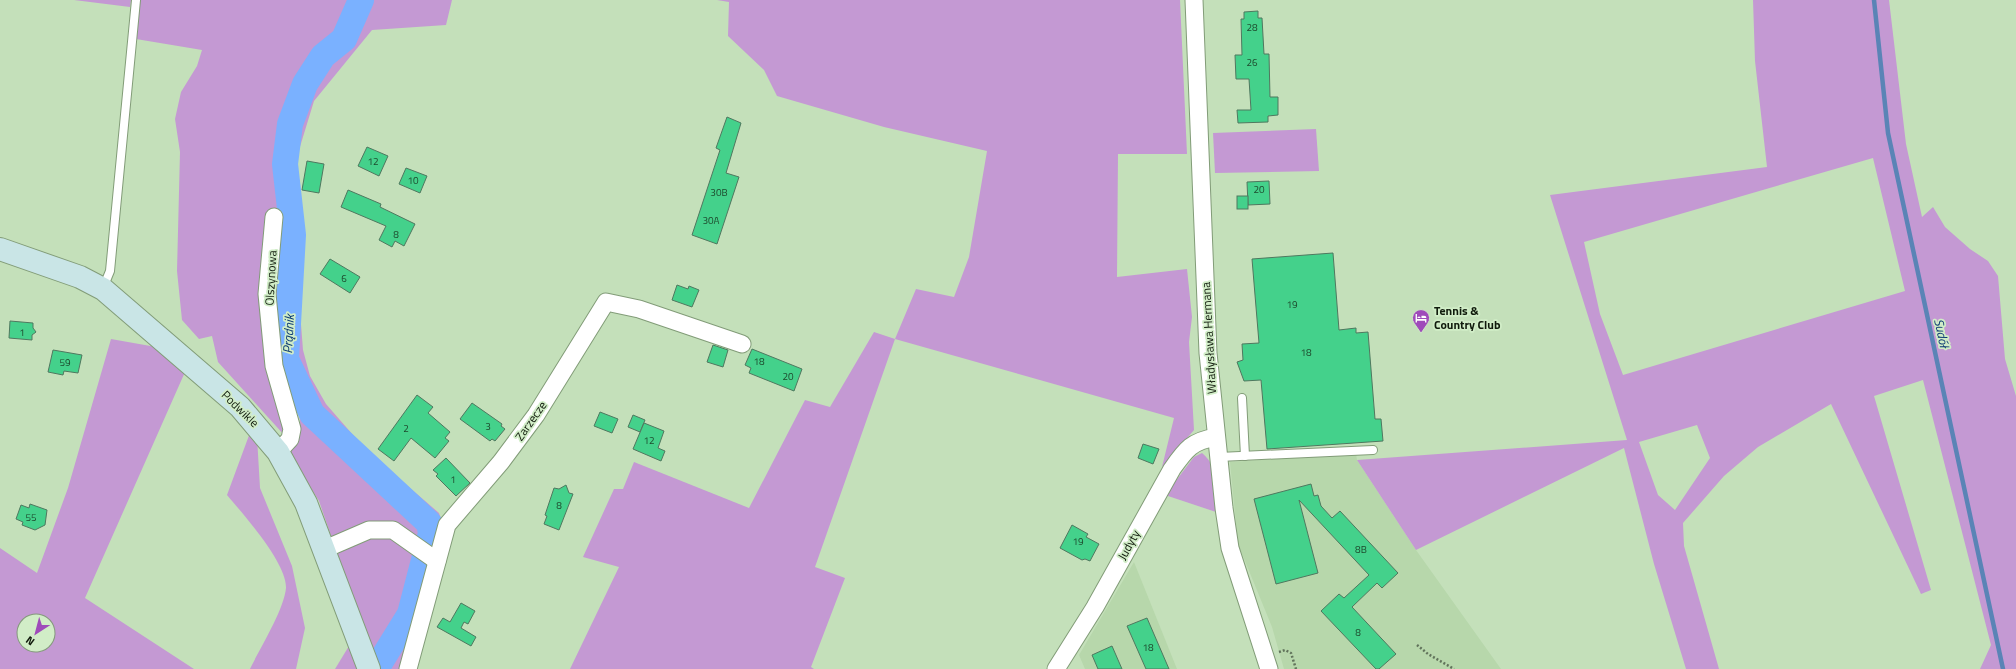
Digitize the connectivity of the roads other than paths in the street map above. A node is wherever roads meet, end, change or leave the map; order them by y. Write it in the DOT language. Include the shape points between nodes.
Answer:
graph roads {
  1 [pos="136,0"];
  2 [pos="1194,0"];
  3 [pos="274,217"];
  4 [pos="0,249"];
  5 [pos="103,289"];
  6 [pos="742,344"];
  7 [pos="1242,398"];
  8 [pos="1216,438"];
  9 [pos="1373,450"];
  10 [pos="278,452"];
  11 [pos="1245,456"];
  12 [pos="1219,457"];
  13 [pos="325,549"];
  14 [pos="436,560"];
  15 [pos="366,662"];
  16 [pos="408,669"];
  17 [pos="1056,669"];
  18 [pos="1269,669"];
  1 -- 5 [label="lane" via="110,271"];
  2 -- 8 [label="street, Władysława Hermana" via="1207,334"];
  3 -- 10 [label="street, Olszynowa" via="268,294 274,366 292,429 290,439"];
  4 -- 5 [label="street, Podwikle"];
  5 -- 10 [label="street, Podwikle" via="240,407"];
  6 -- 14 [label="street, Zarzecze" via="639,309 606,302 536,415 501,462 447,525"];
  7 -- 11 [label="lane"];
  8 -- 12 [label="street, Władysława Hermana"];
  8 -- 17 [label="street, Judyty" via="1201,440 1182,454 1095,607"];
  9 -- 11 [label="lane"];
  10 -- 13 [label="street, Podwikle" via="306,502"];
  11 -- 12 [label="lane"];
  12 -- 18 [label="street, Władysława Hermana" via="1230,548"];
  13 -- 14 [label="street" via="369,530 392,530"];
  13 -- 15 [label="street, Podwikle"];
  14 -- 16 [label="street, Zarzecze"];
}
